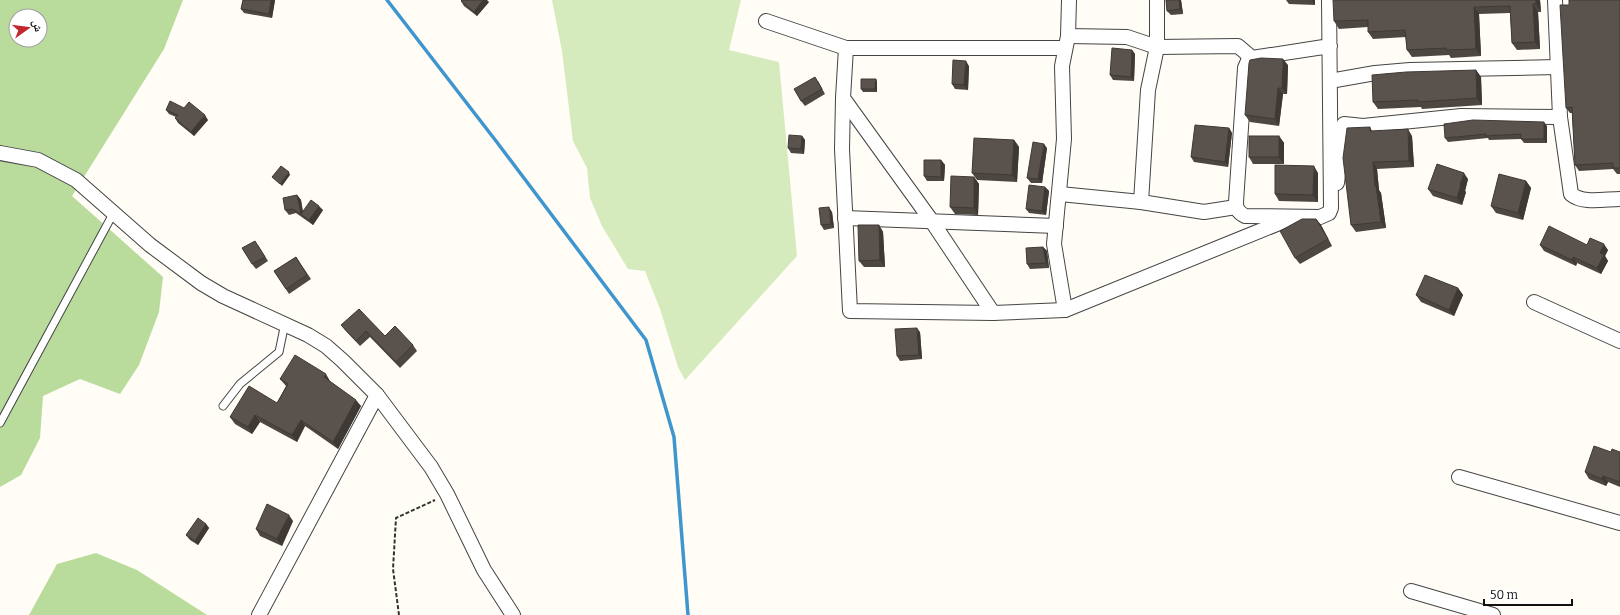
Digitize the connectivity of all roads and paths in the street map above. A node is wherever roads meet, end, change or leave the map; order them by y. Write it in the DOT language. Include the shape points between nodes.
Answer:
graph roads {
  1 [pos="1069,0"];
  2 [pos="1158,0"];
  3 [pos="1328,0"];
  4 [pos="1555,0"];
  5 [pos="766,22"];
  6 [pos="1066,42"];
  7 [pos="1330,46"];
  8 [pos="1157,47"];
  9 [pos="846,48"];
  10 [pos="1252,58"];
  11 [pos="1558,67"];
  12 [pos="1330,81"];
  13 [pos="843,98"];
  14 [pos="1560,117"];
  15 [pos="0,153"];
  16 [pos="1060,194"];
  17 [pos="1620,199"];
  18 [pos="1141,202"];
  19 [pos="1331,203"];
  20 [pos="1236,207"];
  21 [pos="114,212"];
  22 [pos="1294,217"];
  23 [pos="845,218"];
  24 [pos="931,220"];
  25 [pos="1056,226"];
  26 [pos="1534,302"];
  27 [pos="1065,310"];
  28 [pos="992,313"];
  29 [pos="285,323"];
  30 [pos="1620,341"];
  31 [pos="377,396"];
  32 [pos="223,406"];
  33 [pos="0,423"];
  34 [pos="1459,477"];
  35 [pos="447,494"];
  36 [pos="1620,523"];
  37 [pos="1411,591"];
  38 [pos="259,615"];
  39 [pos="399,615"];
  40 [pos="513,615"];
  41 [pos="1493,615"];
  1 -- 6 [label="street"];
  2 -- 8 [label="street"];
  3 -- 7 [label="street"];
  4 -- 11 [label="street"];
  5 -- 9 [label="street"];
  6 -- 8 [label="street" via="1127,37"];
  6 -- 9 [label="street"];
  6 -- 16 [label="street" via="1062,66 1064,139"];
  7 -- 10 [label="street"];
  7 -- 12 [label="street"];
  8 -- 10 [label="street" via="1238,46"];
  8 -- 18 [label="street" via="1148,90"];
  9 -- 13 [label="street"];
  10 -- 20 [label="street" via="1245,68"];
  11 -- 12 [label="street" via="1410,70"];
  11 -- 14 [label="street"];
  12 -- 19 [label="street"];
  13 -- 23 [label="street"];
  13 -- 24 [label="street"];
  14 -- 17 [label="street" via="1571,194 1576,199 1583,200"];
  14 -- 19 [label="street" via="1461,116 1363,126 1344,124 1341,158"];
  15 -- 21 [label="street" via="38,160 76,180"];
  16 -- 18 [label="street"];
  16 -- 25 [label="street"];
  18 -- 20 [label="street" via="1204,212"];
  19 -- 22 [label="street" via="1329,213 1320,217"];
  20 -- 22 [label="street" via="1239,213 1245,216"];
  21 -- 29 [label="street" via="150,245 201,283 223,296"];
  21 -- 33 [label="lane"];
  22 -- 27 [label="street"];
  23 -- 24 [label="street"];
  23 -- 28 [label="street" via="850,311"];
  24 -- 25 [label="street"];
  24 -- 28 [label="street"];
  25 -- 27 [label="street" via="1054,244"];
  26 -- 30 [label="street"];
  27 -- 28 [label="street"];
  29 -- 31 [label="street" via="326,346"];
  29 -- 32 [label="lane" via="279,352 240,384"];
  31 -- 35 [label="street" via="431,467"];
  31 -- 38 [label="street"];
  34 -- 36 [label="street"];
  35 -- 39 [label="path" via="396,518 393,569"];
  35 -- 40 [label="street" via="484,570"];
  37 -- 41 [label="street"];
}
